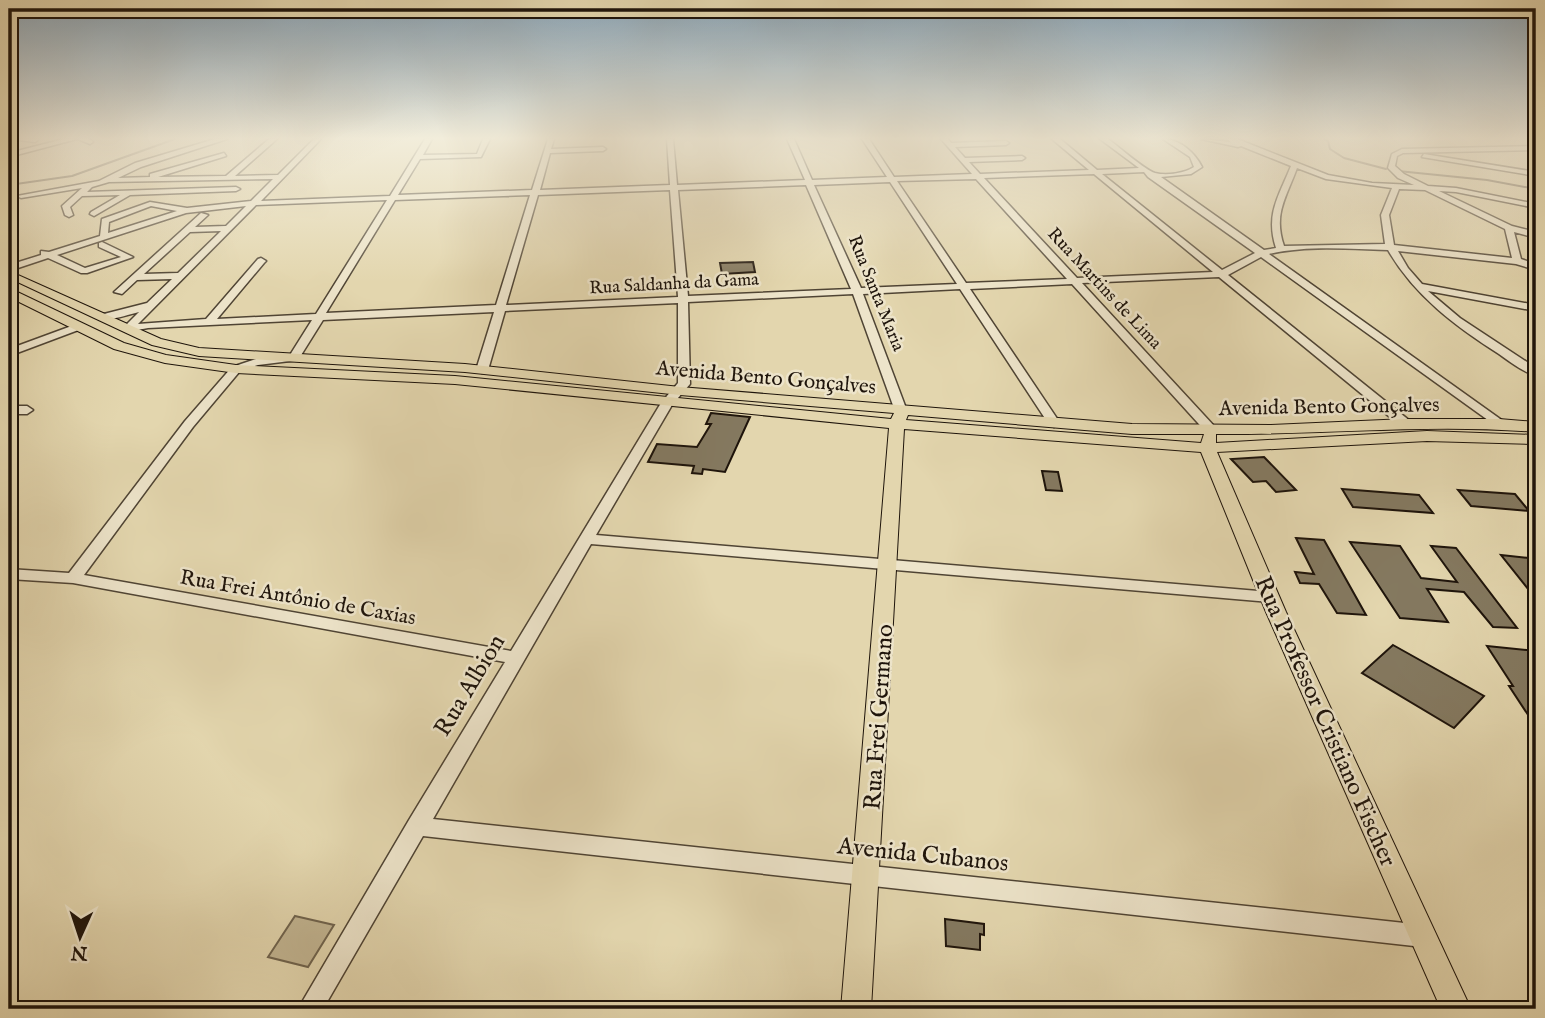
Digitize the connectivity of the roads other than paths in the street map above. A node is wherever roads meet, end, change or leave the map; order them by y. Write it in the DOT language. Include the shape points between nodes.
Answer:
graph roads {
  1 [pos="81,187"];
  2 [pos="88,187"];
  3 [pos="270,187"];
  4 [pos="397,187"];
  5 [pos="537,187"];
  6 [pos="725,187"];
  7 [pos="813,187"];
  8 [pos="898,187"];
  9 [pos="989,187"];
  10 [pos="1113,187"];
  11 [pos="1168,187"];
  12 [pos="1285,187"];
  13 [pos="1392,187"];
  14 [pos="1396,187"];
  15 [pos="1425,187"];
  16 [pos="673,188"];
  17 [pos="236,189"];
  18 [pos="129,192"];
  19 [pos="535,193"];
  20 [pos="79,195"];
  21 [pos="21,196"];
  22 [pos="390,198"];
  23 [pos="254,204"];
  24 [pos="1536,206"];
  25 [pos="185,211"];
  26 [pos="94,214"];
  27 [pos="69,215"];
  28 [pos="204,215"];
  29 [pos="229,228"];
  30 [pos="1509,228"];
  31 [pos="187,230"];
  32 [pos="1536,235"];
  33 [pos="103,241"];
  34 [pos="1248,244"];
  35 [pos="1280,245"];
  36 [pos="1388,247"];
  37 [pos="49,253"];
  38 [pos="1260,254"];
  39 [pos="261,261"];
  40 [pos="1517,261"];
  41 [pos="1536,267"];
  42 [pos="9,269"];
  43 [pos="1222,274"];
  44 [pos="180,276"];
  45 [pos="135,277"];
  46 [pos="1075,281"];
  47 [pos="1418,286"];
  48 [pos="963,287"];
  49 [pos="857,291"];
  50 [pos="9,292"];
  51 [pos="119,292"];
  52 [pos="683,300"];
  53 [pos="152,304"];
  54 [pos="502,308"];
  55 [pos="1536,308"];
  56 [pos="101,316"];
  57 [pos="320,316"];
  58 [pos="209,321"];
  59 [pos="77,327"];
  60 [pos="127,329"];
  61 [pos="9,353"];
  62 [pos="294,358"];
  63 [pos="236,369"];
  64 [pos="482,370"];
  65 [pos="1536,373"];
  66 [pos="680,391"];
  67 [pos="667,403"];
  68 [pos="9,410"];
  69 [pos="27,410"];
  70 [pos="899,417"];
  71 [pos="1054,423"];
  72 [pos="1406,424"];
  73 [pos="1499,424"];
  74 [pos="1536,428"];
  75 [pos="1209,439"];
  76 [pos="1536,439"];
  77 [pos="586,539"];
  78 [pos="889,566"];
  79 [pos="9,574"];
  80 [pos="74,578"];
  81 [pos="1270,597"];
  82 [pos="516,658"];
  83 [pos="416,826"];
  84 [pos="866,874"];
  85 [pos="1423,936"];
  86 [pos="310,1009"];
  87 [pos="856,1009"];
  88 [pos="1456,1009"];
  1 -- 21 [label="street"];
  2 -- 20 [label="street"];
  3 -- 23 [label="street"];
  4 -- 22 [label="street"];
  5 -- 19 [label="street"];
  6 -- 16 [label="street"];
  7 -- 49 [label="street, Rua Santa Maria"];
  8 -- 48 [label="street"];
  9 -- 46 [label="street, Rua Martins de Lima"];
  10 -- 43 [label="street"];
  11 -- 34 [label="street"];
  12 -- 35 [label="street" via="1273,213"];
  13 -- 14 [label="street"];
  14 -- 15 [label="street"];
  14 -- 36 [label="street" via="1387,199"];
  15 -- 24 [label="street"];
  15 -- 30 [label="street"];
  16 -- 19 [label="street"];
  16 -- 52 [label="street"];
  17 -- 18 [label="street"];
  18 -- 20 [label="street"];
  18 -- 26 [label="street"];
  19 -- 22 [label="street"];
  19 -- 54 [label="street"];
  20 -- 27 [label="street" via="65,206"];
  22 -- 23 [label="street"];
  22 -- 57 [label="street"];
  23 -- 25 [label="street"];
  23 -- 29 [label="street"];
  25 -- 33 [label="street"];
  25 -- 33 [label="street" via="150,204 105,221"];
  28 -- 31 [label="street"];
  29 -- 31 [label="street"];
  29 -- 44 [label="street"];
  30 -- 32 [label="street"];
  30 -- 40 [label="street"];
  31 -- 45 [label="street"];
  33 -- 37 [label="street"];
  33 -- 37 [label="street" via="129,257 84,271"];
  34 -- 35 [label="street"];
  34 -- 38 [label="street"];
  35 -- 36 [label="street"];
  35 -- 38 [label="street"];
  36 -- 40 [label="street"];
  36 -- 47 [label="street"];
  37 -- 42 [label="street"];
  38 -- 43 [label="street"];
  38 -- 73 [label="street"];
  39 -- 58 [label="street"];
  40 -- 41 [label="street"];
  42 -- 56 [label="main road, Avenida Bento Gonçalves"];
  43 -- 46 [label="street, Rua Saldanha da Gama"];
  43 -- 72 [label="street"];
  44 -- 45 [label="street"];
  44 -- 53 [label="street"];
  45 -- 51 [label="street"];
  46 -- 48 [label="street, Rua Saldanha da Gama"];
  46 -- 75 [label="street, Rua Martins de Lima"];
  47 -- 55 [label="street"];
  47 -- 65 [label="street" via="1456,322"];
  48 -- 49 [label="street, Rua Saldanha da Gama"];
  48 -- 71 [label="street"];
  49 -- 52 [label="street, Rua Saldanha da Gama"];
  49 -- 70 [label="street, Rua Santa Maria"];
  50 -- 59 [label="main road, Avenida Bento Gonçalves"];
  52 -- 54 [label="street, Rua Saldanha da Gama"];
  52 -- 66 [label="street" via="685,380"];
  53 -- 56 [label="street"];
  53 -- 60 [label="street"];
  54 -- 57 [label="street, Rua Saldanha da Gama"];
  54 -- 64 [label="street"];
  56 -- 60 [label="main road, Avenida Bento Gonçalves"];
  57 -- 58 [label="street, Rua Saldanha da Gama"];
  57 -- 62 [label="street"];
  58 -- 60 [label="street, Rua Saldanha da Gama"];
  59 -- 61 [label="street"];
  59 -- 63 [label="main road, Avenida Bento Gonçalves" via="119,346 165,359"];
  60 -- 62 [label="main road, Avenida Bento Gonçalves" via="200,352"];
  62 -- 63 [label="street"];
  62 -- 64 [label="main road, Avenida Bento Gonçalves"];
  63 -- 67 [label="main road, Avenida Bento Gonçalves" via="455,380"];
  63 -- 80 [label="street"];
  64 -- 66 [label="main road, Avenida Bento Gonçalves"];
  66 -- 67 [label="street, Rua Albion"];
  66 -- 70 [label="main road, Avenida Bento Gonçalves"];
  67 -- 70 [label="main road, Avenida Bento Gonçalves"];
  67 -- 77 [label="street, Rua Albion"];
  68 -- 69 [label="street"];
  70 -- 71 [label="main road, Avenida Bento Gonçalves"];
  70 -- 75 [label="main road, Avenida Bento Gonçalves"];
  70 -- 78 [label="main road, Rua Frei Germano"];
  71 -- 75 [label="main road, Avenida Bento Gonçalves"];
  72 -- 73 [label="main road, Avenida Bento Gonçalves"];
  72 -- 75 [label="main road, Avenida Bento Gonçalves"];
  73 -- 74 [label="main road, Avenida Bento Gonçalves"];
  75 -- 76 [label="main road, Avenida Bento Gonçalves"];
  75 -- 81 [label="main road, Rua Professor Cristiano Fischer"];
  77 -- 78 [label="street"];
  77 -- 82 [label="street, Rua Albion"];
  78 -- 81 [label="street"];
  78 -- 84 [label="main road, Rua Frei Germano"];
  79 -- 80 [label="street, Rua Frei Antônio de Caxias"];
  80 -- 82 [label="street, Rua Frei Antônio de Caxias"];
  81 -- 85 [label="main road, Rua Professor Cristiano Fischer"];
  82 -- 83 [label="street, Rua Albion"];
  83 -- 84 [label="street, Avenida Cubanos"];
  83 -- 86 [label="street, Rua Albion"];
  84 -- 85 [label="street, Avenida Cubanos"];
  84 -- 87 [label="main road, Rua Frei Germano"];
  85 -- 88 [label="main road, Rua Professor Cristiano Fischer"];
}
